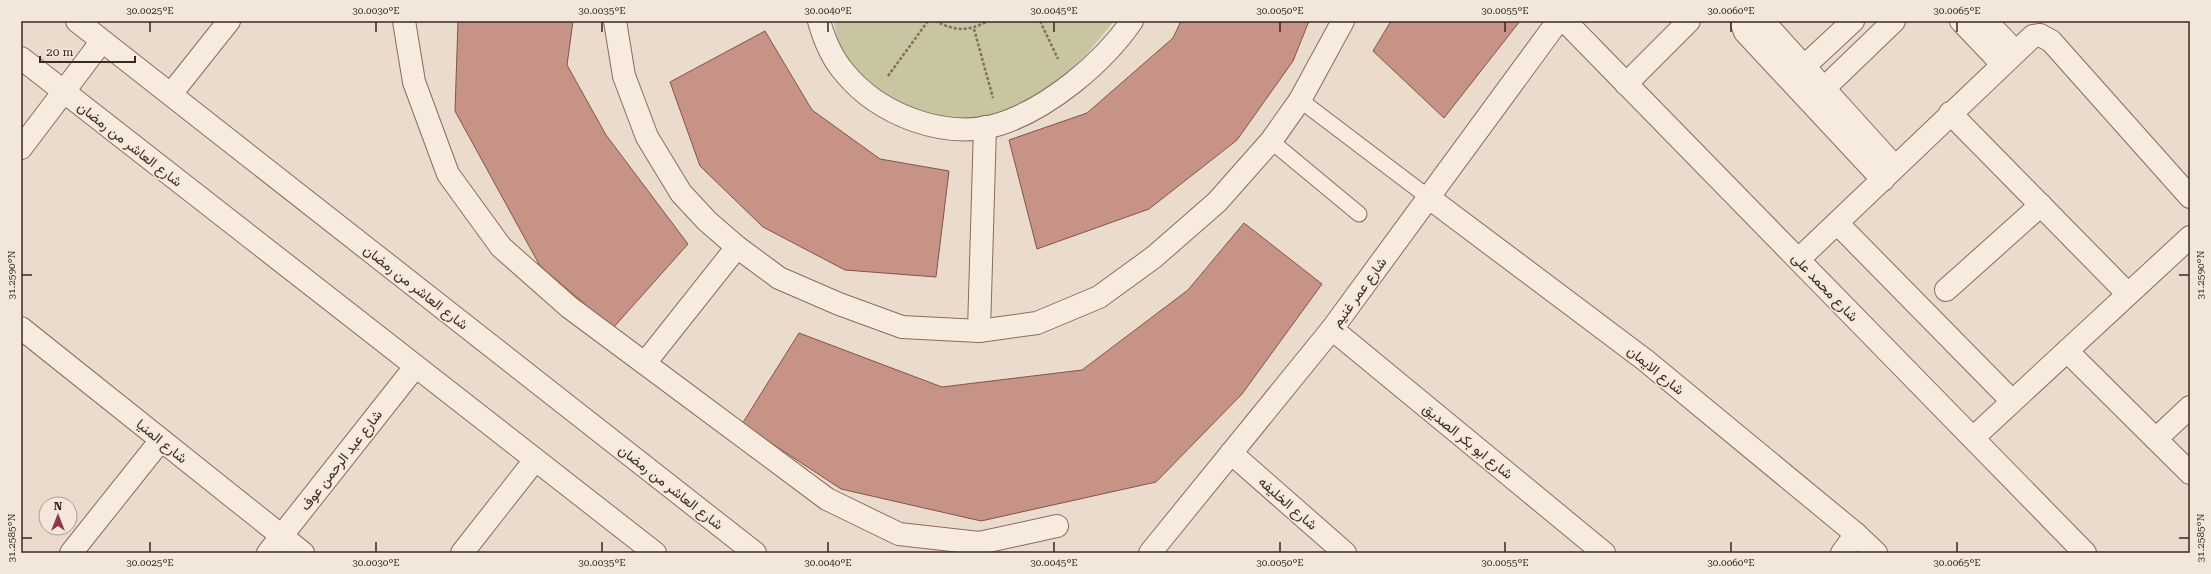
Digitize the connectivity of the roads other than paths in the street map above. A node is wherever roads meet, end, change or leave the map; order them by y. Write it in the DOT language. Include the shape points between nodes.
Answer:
graph roads {
  1 [pos="77,21"];
  2 [pos="229,21"];
  3 [pos="404,21"];
  4 [pos="615,21"];
  5 [pos="819,21"];
  6 [pos="1132,21"];
  7 [pos="1343,21"];
  8 [pos="1558,21"];
  9 [pos="1565,21"];
  10 [pos="1689,21"];
  11 [pos="1744,21"];
  12 [pos="1763,21"];
  13 [pos="1853,21"];
  14 [pos="1894,21"];
  15 [pos="1961,21"];
  16 [pos="1986,21"];
  17 [pos="102,41"];
  18 [pos="21,58"];
  19 [pos="2009,58"];
  20 [pos="1797,73"];
  21 [pos="1626,84"];
  22 [pos="64,92"];
  23 [pos="171,94"];
  24 [pos="1816,95"];
  25 [pos="1300,100"];
  26 [pos="1950,113"];
  27 [pos="992,125"];
  28 [pos="1271,141"];
  29 [pos="21,148"];
  30 [pos="1889,173"];
  31 [pos="1428,197"];
  32 [pos="2190,197"];
  33 [pos="2041,205"];
  34 [pos="1359,214"];
  35 [pos="1837,223"];
  36 [pos="2190,237"];
  37 [pos="737,247"];
  38 [pos="1799,260"];
  39 [pos="1946,290"];
  40 [pos="2128,294"];
  41 [pos="1332,329"];
  42 [pos="979,332"];
  43 [pos="24,337"];
  44 [pos="2067,351"];
  45 [pos="645,363"];
  46 [pos="415,367"];
  47 [pos="2012,401"];
  48 [pos="2190,407"];
  49 [pos="1972,438"];
  50 [pos="2156,439"];
  51 [pos="161,440"];
  52 [pos="1231,453"];
  53 [pos="535,460"];
  54 [pos="2190,473"];
  55 [pos="1057,526"];
  56 [pos="1856,534"];
  57 [pos="281,536"];
  58 [pos="71,553"];
  59 [pos="268,553"];
  60 [pos="303,553"];
  61 [pos="462,553"];
  62 [pos="655,553"];
  63 [pos="755,553"];
  64 [pos="1150,553"];
  65 [pos="1345,553"];
  66 [pos="1604,553"];
  67 [pos="1842,553"];
  68 [pos="1876,553"];
  69 [pos="2085,553"];
  1 -- 17 [label="street, شارع العاشر من رمضان"];
  2 -- 23 [label="street"];
  3 -- 45 [label="street" via="414,82 448,174 501,247 569,307"];
  4 -- 37 [label="street" via="624,76 647,138 682,193 707,221"];
  5 -- 27 [label="street" via="824,40 844,72 871,98 897,114 925,124 955,128"];
  6 -- 27 [label="street" via="1098,61 1070,85 1048,100"];
  7 -- 25 [label="street"];
  8 -- 31 [label="street, شارع عمر غنيم"];
  9 -- 21 [label="street, شارع محمد على"];
  10 -- 21 [label="street"];
  11 -- 20 [label="street" via="1742,24 1745,32"];
  12 -- 20 [label="street"];
  13 -- 20 [label="street"];
  14 -- 24 [label="street"];
  15 -- 19 [label="street"];
  16 -- 19 [label="street"];
  17 -- 22 [label="street"];
  17 -- 23 [label="street, شارع العاشر من رمضان"];
  18 -- 22 [label="street, شارع العاشر من رمضان"];
  19 -- 26 [label="street"];
  19 -- 32 [label="street" via="2033,36 2040,35 2051,41"];
  20 -- 24 [label="street"];
  21 -- 38 [label="street, شارع محمد على"];
  22 -- 29 [label="street"];
  22 -- 46 [label="street, شارع العاشر من رمضان"];
  23 -- 63 [label="street, شارع العاشر من رمضان"];
  24 -- 30 [label="street"];
  25 -- 28 [label="street"];
  25 -- 31 [label="lane"];
  26 -- 30 [label="street"];
  26 -- 33 [label="street"];
  27 -- 42 [label="street"];
  28 -- 34 [label="lane"];
  28 -- 42 [label="street" via="1217,202 1154,257 1099,297 1036,323"];
  30 -- 35 [label="street"];
  31 -- 41 [label="street, شارع عمر غنيم"];
  31 -- 56 [label="street, شارع الايمان" via="1646,360"];
  33 -- 39 [label="street"];
  33 -- 40 [label="street"];
  35 -- 38 [label="street"];
  35 -- 47 [label="street"];
  36 -- 40 [label="street"];
  37 -- 42 [label="street" via="779,278 902,327"];
  37 -- 45 [label="street"];
  38 -- 49 [label="street, شارع محمد على"];
  40 -- 44 [label="street"];
  41 -- 52 [label="street, شارع عمر غنيم"];
  41 -- 66 [label="street, شارع ابو بكر الصديق"];
  43 -- 51 [label="street, شارع المنيا"];
  44 -- 47 [label="street"];
  44 -- 50 [label="street"];
  45 -- 55 [label="street" via="827,499 899,534 979,543"];
  46 -- 53 [label="street, شارع العاشر من رمضان"];
  46 -- 57 [label="street, شارع عبد الرحمن عوف"];
  47 -- 49 [label="street"];
  48 -- 50 [label="street"];
  49 -- 69 [label="street, شارع محمد على"];
  50 -- 54 [label="street"];
  51 -- 57 [label="street, شارع المنيا"];
  51 -- 58 [label="street"];
  52 -- 64 [label="street, شارع عمر غنيم"];
  52 -- 65 [label="street, شارع الخليفه"];
  53 -- 61 [label="street"];
  53 -- 62 [label="street, شارع العاشر من رمضان"];
  56 -- 67 [label="street"];
  56 -- 68 [label="street, شارع الايمان"];
  57 -- 59 [label="street, شارع عبد الرحمن عوف"];
  57 -- 60 [label="street, شارع المنيا"];
}
